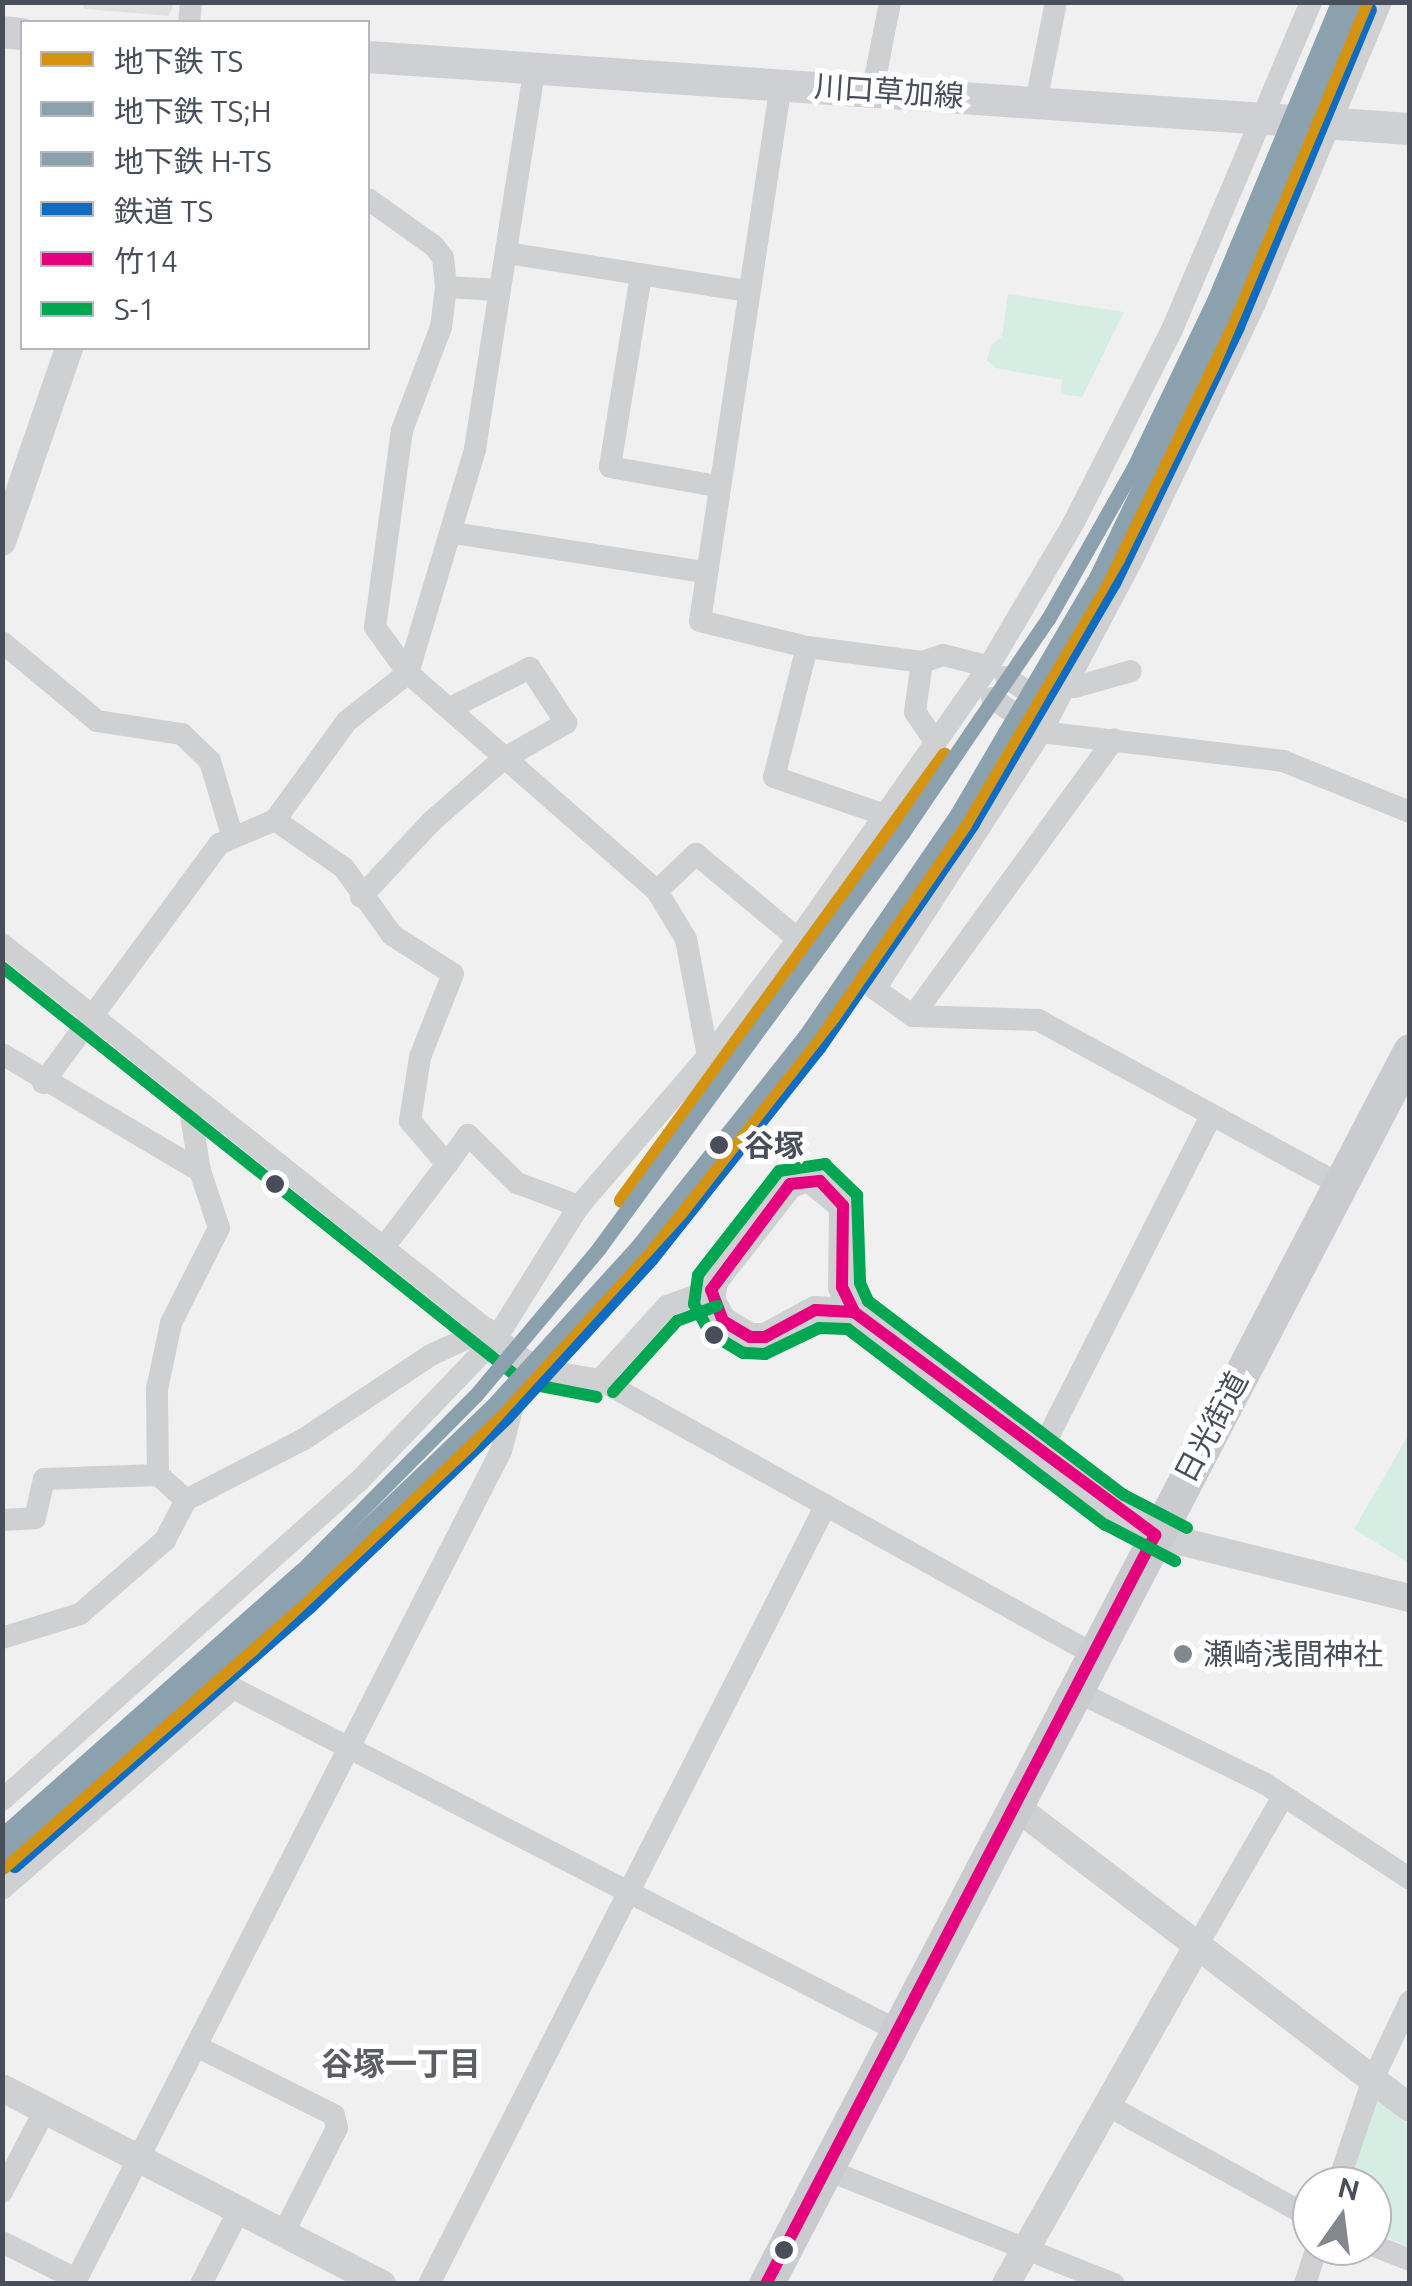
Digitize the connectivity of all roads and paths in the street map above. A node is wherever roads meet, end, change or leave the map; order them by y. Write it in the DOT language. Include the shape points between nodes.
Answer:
graph roads {
  1 [pos="890,2"];
  2 [pos="1056,2"];
  3 [pos="1311,2"];
  4 [pos="1381,2"];
  5 [pos="370,57"];
  6 [pos="536,66"];
  7 [pos="780,84"];
  8 [pos="872,89"];
  9 [pos="1036,102"];
  10 [pos="1262,119"];
  11 [pos="1330,122"];
  12 [pos="1410,129"];
  13 [pos="370,200"];
  14 [pos="506,253"];
  15 [pos="641,275"];
  16 [pos="446,287"];
  17 [pos="498,290"];
  18 [pos="748,291"];
  19 [pos="68,350"];
  20 [pos="717,486"];
  21 [pos="454,533"];
  22 [pos="2,542"];
  23 [pos="703,572"];
  24 [pos="2,642"];
  25 [pos="807,647"];
  26 [pos="922,662"];
  27 [pos="995,670"];
  28 [pos="1131,671"];
  29 [pos="408,672"];
  30 [pos="1066,682"];
  31 [pos="981,691"];
  32 [pos="450,708"];
  33 [pos="1053,708"];
  34 [pos="1041,732"];
  35 [pos="1114,739"];
  36 [pos="936,744"];
  37 [pos="504,759"];
  38 [pos="1410,812"];
  39 [pos="885,816"];
  40 [pos="275,820"];
  41 [pos="232,835"];
  42 [pos="657,891"];
  43 [pos="362,897"];
  44 [pos="798,939"];
  45 [pos="2,944"];
  46 [pos="92,1016"];
  47 [pos="913,1016"];
  48 [pos="707,1051"];
  49 [pos="1410,1051"];
  50 [pos="2,1054"];
  51 [pos="43,1083"];
  52 [pos="196,1100"];
  53 [pos="1210,1118"];
  54 [pos="446,1164"];
  55 [pos="200,1171"];
  56 [pos="1338,1183"];
  57 [pos="579,1206"];
  58 [pos="384,1247"];
  59 [pos="711,1290"];
  60 [pos="854,1312"];
  61 [pos="492,1333"];
  62 [pos="525,1360"];
  63 [pos="600,1380"];
  64 [pos="1040,1453"];
  65 [pos="158,1475"];
  66 [pos="186,1500"];
  67 [pos="826,1505"];
  68 [pos="2,1520"];
  69 [pos="1155,1535"];
  70 [pos="1410,1598"];
  71 [pos="2,1638"];
  72 [pos="1093,1654"];
  73 [pos="1074,1690"];
  74 [pos="350,1748"];
  75 [pos="1283,1797"];
  76 [pos="2,1800"];
  77 [pos="1014,1806"];
  78 [pos="1410,1879"];
  79 [pos="2,1889"];
  80 [pos="629,1892"];
  81 [pos="1198,1944"];
  82 [pos="1410,2000"];
  83 [pos="898,2031"];
  84 [pos="196,2046"];
  85 [pos="1373,2080"];
  86 [pos="2,2088"];
  87 [pos="1107,2105"];
  88 [pos="1410,2108"];
  89 [pos="44,2110"];
  90 [pos="140,2159"];
  91 [pos="1344,2166"];
  92 [pos="826,2169"];
  93 [pos="2,2192"];
  94 [pos="1292,2207"];
  95 [pos="239,2210"];
  96 [pos="284,2232"];
  97 [pos="2,2242"];
  98 [pos="1027,2248"];
  99 [pos="75,2281"];
  100 [pos="201,2284"];
  101 [pos="382,2284"];
  102 [pos="428,2284"];
  103 [pos="766,2284"];
  104 [pos="1006,2284"];
  105 [pos="1114,2284"];
  1 -- 8 [label="street"];
  2 -- 9 [label="street"];
  3 -- 10 [label="street"];
  4 -- 11 [label="street"];
  5 -- 6 [label="main road, 川口草加線"];
  6 -- 7 [label="main road, 川口草加線"];
  6 -- 14 [label="street"];
  7 -- 8 [label="main road, 川口草加線"];
  7 -- 18 [label="street"];
  8 -- 9 [label="main road, 川口草加線"];
  9 -- 10 [label="main road, 川口草加線"];
  10 -- 11 [label="main road, 川口草加線"];
  10 -- 27 [label="street" via="1136,406"];
  11 -- 12 [label="main road, 川口草加線"];
  11 -- 30 [label="street" via="1255,303"];
  13 -- 16 [label="street" via="434,246 444,258"];
  14 -- 15 [label="street"];
  14 -- 17 [label="street"];
  15 -- 18 [label="street"];
  15 -- 20 [label="street" via="610,467"];
  16 -- 17 [label="street"];
  16 -- 29 [label="street" via="441,327 406,416 374,610 381,642"];
  17 -- 21 [label="street" via="475,449"];
  18 -- 20 [label="street"];
  19 -- 22 [label="street"];
  20 -- 23 [label="street"];
  21 -- 23 [label="street"];
  21 -- 29 [label="street"];
  23 -- 25 [label="street" via="700,621"];
  24 -- 41 [label="street" via="97,720 182,734 210,761"];
  25 -- 26 [label="street"];
  25 -- 39 [label="street" via="774,777"];
  26 -- 27 [label="street" via="944,656"];
  26 -- 36 [label="street" via="915,712"];
  27 -- 31 [label="street"];
  27 -- 33 [label="street"];
  28 -- 30 [label="street" via="1075,687"];
  29 -- 32 [label="street"];
  29 -- 40 [label="street" via="347,721"];
  30 -- 33 [label="street"];
  31 -- 34 [label="street"];
  31 -- 36 [label="street"];
  32 -- 37 [label="street"];
  32 -- 37 [label="street" via="530,668 566,723"];
  33 -- 34 [label="street"];
  34 -- 35 [label="street"];
  34 -- 47 [label="street" via="875,989"];
  35 -- 38 [label="street" via="1283,761"];
  35 -- 47 [label="street"];
  36 -- 39 [label="street"];
  37 -- 42 [label="street"];
  37 -- 43 [label="street" via="431,822"];
  39 -- 44 [label="street"];
  40 -- 41 [label="street"];
  40 -- 43 [label="street" via="344,868"];
  41 -- 46 [label="street"];
  42 -- 44 [label="street" via="696,854"];
  42 -- 48 [label="street" via="686,938"];
  43 -- 54 [label="street" via="392,936 454,974 420,1057 410,1121"];
  44 -- 48 [label="street"];
  45 -- 46 [label="street"];
  46 -- 51 [label="street"];
  46 -- 52 [label="street"];
  47 -- 53 [label="street" via="1038,1020"];
  48 -- 57 [label="street"];
  49 -- 56 [label="main road, 日光街道"];
  50 -- 51 [label="street"];
  51 -- 55 [label="street"];
  52 -- 55 [label="street" via="190,1110"];
  52 -- 58 [label="street"];
  53 -- 56 [label="street"];
  53 -- 64 [label="street"];
  54 -- 57 [label="street" via="468,1136 518,1183"];
  54 -- 58 [label="street"];
  55 -- 65 [label="street" via="218,1228 171,1324 157,1389"];
  56 -- 69 [label="main road, 日光街道"];
  57 -- 61 [label="street"];
  58 -- 61 [label="street"];
  59 -- 60 [label="street" via="723,1322 750,1336 766,1338 815,1310"];
  59 -- 60 [label="street" via="790,1184 809,1178 844,1206 842,1287"];
  59 -- 63 [label="street" via="667,1306"];
  60 -- 64 [label="main road"];
  61 -- 62 [label="street"];
  61 -- 66 [label="street" via="431,1355 304,1440"];
  61 -- 76 [label="street" via="346,1494"];
  62 -- 63 [label="street" via="536,1369"];
  62 -- 74 [label="street" via="501,1451"];
  63 -- 67 [label="street"];
  64 -- 69 [label="main road"];
  65 -- 66 [label="street"];
  65 -- 68 [label="street" via="44,1478 35,1518"];
  66 -- 71 [label="street" via="164,1540 80,1614"];
  67 -- 72 [label="street"];
  67 -- 80 [label="street"];
  69 -- 70 [label="street"];
  69 -- 72 [label="main road, 日光街道"];
  72 -- 73 [label="main road, 日光街道"];
  73 -- 75 [label="street"];
  73 -- 77 [label="main road, 日光街道"];
  74 -- 79 [label="street" via="233,1688"];
  74 -- 80 [label="street"];
  74 -- 84 [label="street"];
  75 -- 78 [label="street"];
  75 -- 81 [label="street"];
  77 -- 81 [label="street"];
  77 -- 83 [label="main road, 日光街道"];
  80 -- 83 [label="street"];
  80 -- 102 [label="street"];
  81 -- 85 [label="street"];
  81 -- 87 [label="street"];
  82 -- 85 [label="street"];
  83 -- 92 [label="main road, 日光街道"];
  84 -- 90 [label="street"];
  84 -- 96 [label="street" via="334,2115 337,2128"];
  85 -- 88 [label="street"];
  85 -- 91 [label="street"];
  86 -- 89 [label="street"];
  87 -- 94 [label="street"];
  87 -- 98 [label="street"];
  89 -- 90 [label="street"];
  89 -- 93 [label="street"];
  90 -- 95 [label="street"];
  90 -- 99 [label="street"];
  92 -- 98 [label="street"];
  92 -- 103 [label="main road, 日光街道"];
  95 -- 96 [label="street"];
  95 -- 100 [label="street"];
  96 -- 101 [label="street"];
  97 -- 99 [label="street"];
  98 -- 104 [label="street"];
  98 -- 105 [label="street"];
}
